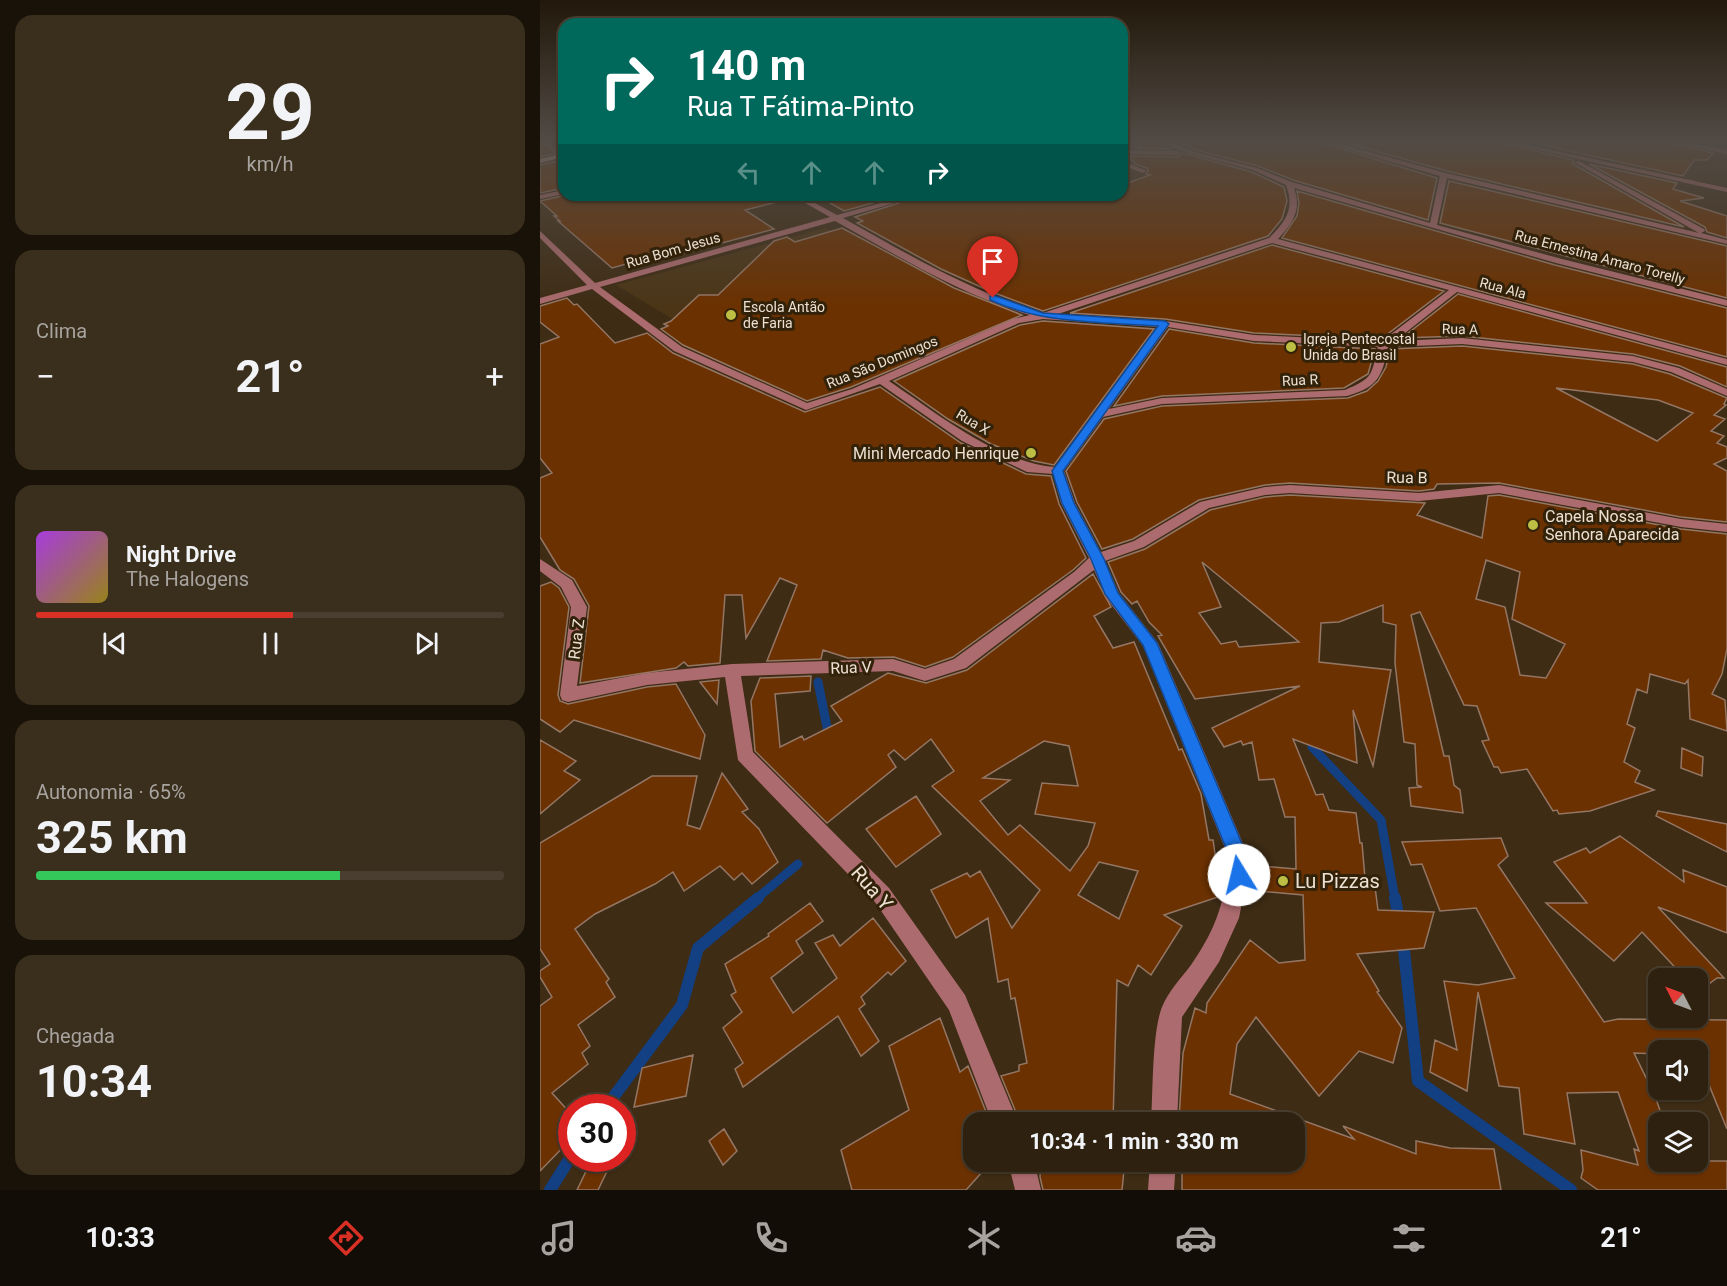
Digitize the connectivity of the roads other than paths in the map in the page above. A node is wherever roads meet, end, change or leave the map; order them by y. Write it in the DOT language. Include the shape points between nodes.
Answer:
graph roads {
  1 [pos="1294,196"];
  2 [pos="1329,196"];
  3 [pos="1440,196"];
  4 [pos="1530,196"];
  5 [pos="1636,196"];
  6 [pos="806,201"];
  7 [pos="897,201"];
  8 [pos="837,218"];
  9 [pos="1433,226"];
  10 [pos="540,233"];
  11 [pos="1272,240"];
  12 [pos="1716,240"];
  13 [pos="1727,244"];
  14 [pos="593,286"];
  15 [pos="1456,289"];
  16 [pos="540,301"];
  17 [pos="1727,303"];
  18 [pos="1043,316"];
  19 [pos="1165,324"];
  20 [pos="1384,344"];
  21 [pos="1727,362"];
  22 [pos="880,380"];
  23 [pos="1727,393"];
  24 [pos="1098,415"];
  25 [pos="1058,471"];
  26 [pos="1727,528"];
  27 [pos="1097,559"];
  28 [pos="540,564"];
  29 [pos="732,670"];
  30 [pos="568,695"];
  31 [pos="1001,1112"];
  32 [pos="1165,1112"];
  33 [pos="1024,1172"];
  34 [pos="1162,1172"];
  35 [pos="1028,1190"];
  36 [pos="1161,1190"];
  1 -- 11 [label="street" via="1291,221"];
  2 -- 9 [label="street, Rua Ernestina Amaro Torelly"];
  3 -- 9 [label="street"];
  4 -- 12 [label="street"];
  5 -- 12 [label="street"];
  6 -- 8 [label="street"];
  7 -- 8 [label="street, Rua Bom Jesus"];
  8 -- 14 [label="street, Rua Bom Jesus"];
  8 -- 18 [label="street" via="934,272 1012,307"];
  9 -- 17 [label="street, Rua Ernestina Amaro Torelly"];
  10 -- 14 [label="street, Rua São Domingos"];
  11 -- 15 [label="street, Rua Ala"];
  11 -- 18 [label="street, Rua São Domingos"];
  12 -- 13 [label="street"];
  14 -- 16 [label="street, Rua Bom Jesus"];
  14 -- 22 [label="street, Rua São Domingos" via="678,349 806,407"];
  15 -- 20 [label="street"];
  15 -- 21 [label="street, Rua Ala"];
  18 -- 19 [label="street, Rua A"];
  18 -- 22 [label="street, Rua São Domingos" via="1016,321"];
  19 -- 20 [label="street, Rua A" via="1254,338"];
  19 -- 24 [label="street"];
  20 -- 23 [label="street, Rua A" via="1462,341 1633,358 1675,370"];
  20 -- 24 [label="street, Rua R" via="1377,373 1370,383 1347,393 1162,401"];
  22 -- 25 [label="street, Rua X" via="966,438 1031,470"];
  24 -- 25 [label="street"];
  25 -- 27 [label="street" via="1068,503"];
  26 -- 27 [label="street, Rua B" via="1499,489 1419,497 1290,489 1205,505 1139,544"];
  27 -- 29 [label="street, Rua V" via="960,664 925,675 893,665"];
  27 -- 32 [label="street" via="1112,594 1150,643 1237,853 1239,875 1231,915 1218,945 1170,1017"];
  28 -- 30 [label="street, Rua Z" via="567,584 579,607"];
  29 -- 30 [label="street, Rua V" via="647,679"];
  29 -- 31 [label="street, Rua Y" via="744,755 882,895 957,1003"];
  33 -- 35 [label="street"];
  34 -- 36 [label="street"];
}
